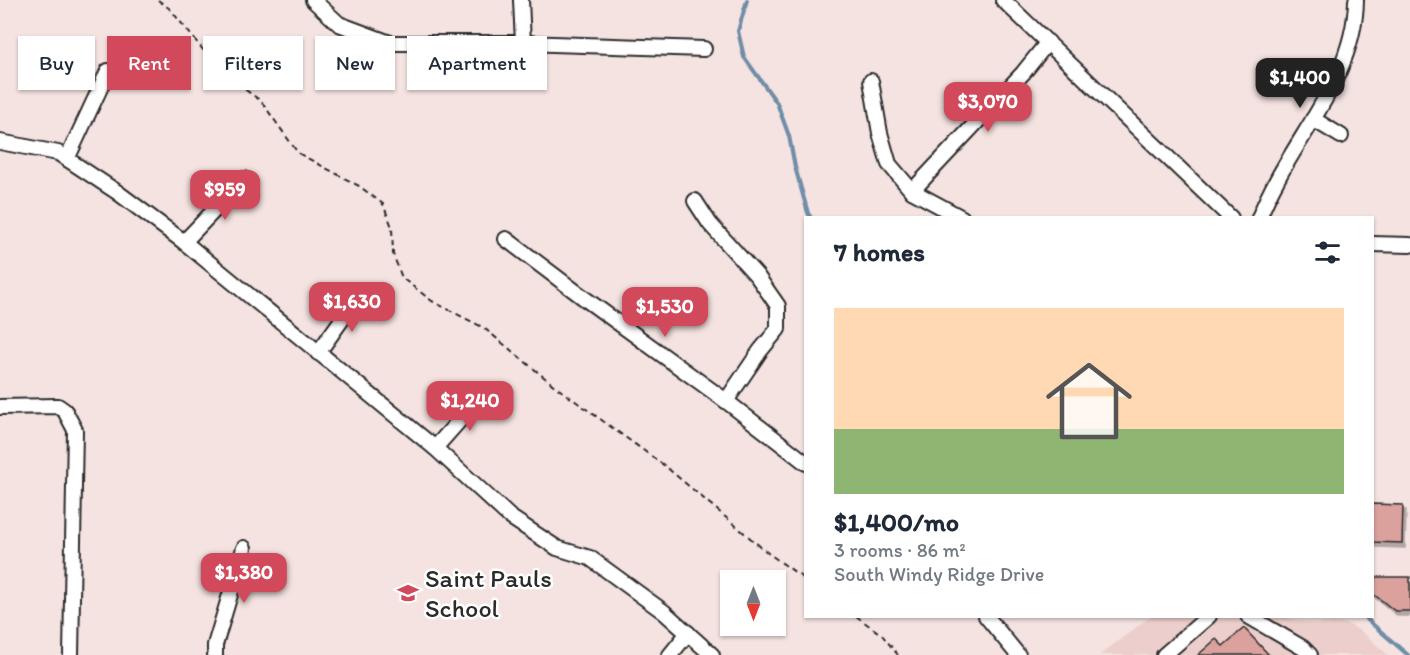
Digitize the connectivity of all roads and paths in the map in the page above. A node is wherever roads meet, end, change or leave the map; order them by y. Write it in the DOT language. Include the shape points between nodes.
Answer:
graph roads {
  1 [pos="158,0"];
  2 [pos="313,0"];
  3 [pos="520,0"];
  4 [pos="1003,0"];
  5 [pos="1356,0"];
  6 [pos="523,36"];
  7 [pos="1048,42"];
  8 [pos="407,43"];
  9 [pos="547,44"];
  10 [pos="704,49"];
  11 [pos="107,73"];
  12 [pos="871,81"];
  13 [pos="1313,119"];
  14 [pos="1341,136"];
  15 [pos="0,142"];
  16 [pos="68,159"];
  17 [pos="244,178"];
  18 [pos="912,191"];
  19 [pos="695,201"];
  20 [pos="958,216"];
  21 [pos="1229,216"];
  22 [pos="1260,216"];
  23 [pos="506,239"];
  24 [pos="184,242"];
  25 [pos="1374,244"];
  26 [pos="1410,245"];
  27 [pos="360,294"];
  28 [pos="318,353"];
  29 [pos="481,396"];
  30 [pos="726,401"];
  31 [pos="0,407"];
  32 [pos="435,448"];
  33 [pos="804,461"];
  34 [pos="244,548"];
  35 [pos="804,579"];
  36 [pos="859,618"];
  37 [pos="988,618"];
  38 [pos="1207,618"];
  39 [pos="1251,618"];
  40 [pos="688,633"];
  41 [pos="71,655"];
  42 [pos="215,655"];
  43 [pos="670,655"];
  44 [pos="712,655"];
  45 [pos="898,655"];
  46 [pos="1018,655"];
  47 [pos="1164,655"];
  48 [pos="1310,655"];
  1 -- 35 [label="path" via="170,9 221,72 261,101 298,153 359,186 383,204 402,278 432,301 484,328"];
  2 -- 8 [label="street" via="339,24 390,43"];
  3 -- 6 [label="street"];
  4 -- 7 [label="street"];
  5 -- 13 [label="street" via="1352,38 1344,61"];
  7 -- 18 [label="street"];
  7 -- 21 [label="street"];
  9 -- 10 [label="street"];
  11 -- 16 [label="street"];
  12 -- 18 [label="street" via="889,164"];
  13 -- 14 [label="street"];
  13 -- 22 [label="street"];
  15 -- 16 [label="street" via="58,153"];
  16 -- 24 [label="street"];
  17 -- 24 [label="street"];
  18 -- 20 [label="street"];
  19 -- 30 [label="street" via="778,306 778,329"];
  23 -- 30 [label="street"];
  24 -- 28 [label="street"];
  25 -- 26 [label="street"];
  27 -- 28 [label="street"];
  28 -- 32 [label="street"];
  29 -- 32 [label="street"];
  30 -- 33 [label="street"];
  31 -- 41 [label="street" via="58,406 75,430"];
  32 -- 40 [label="street" via="510,516 557,548 590,558"];
  34 -- 42 [label="street"];
  36 -- 45 [label="path" via="882,635"];
  37 -- 46 [label="street"];
  38 -- 47 [label="street"];
  39 -- 48 [label="street"];
  40 -- 43 [label="street"];
  40 -- 44 [label="street"];
}
